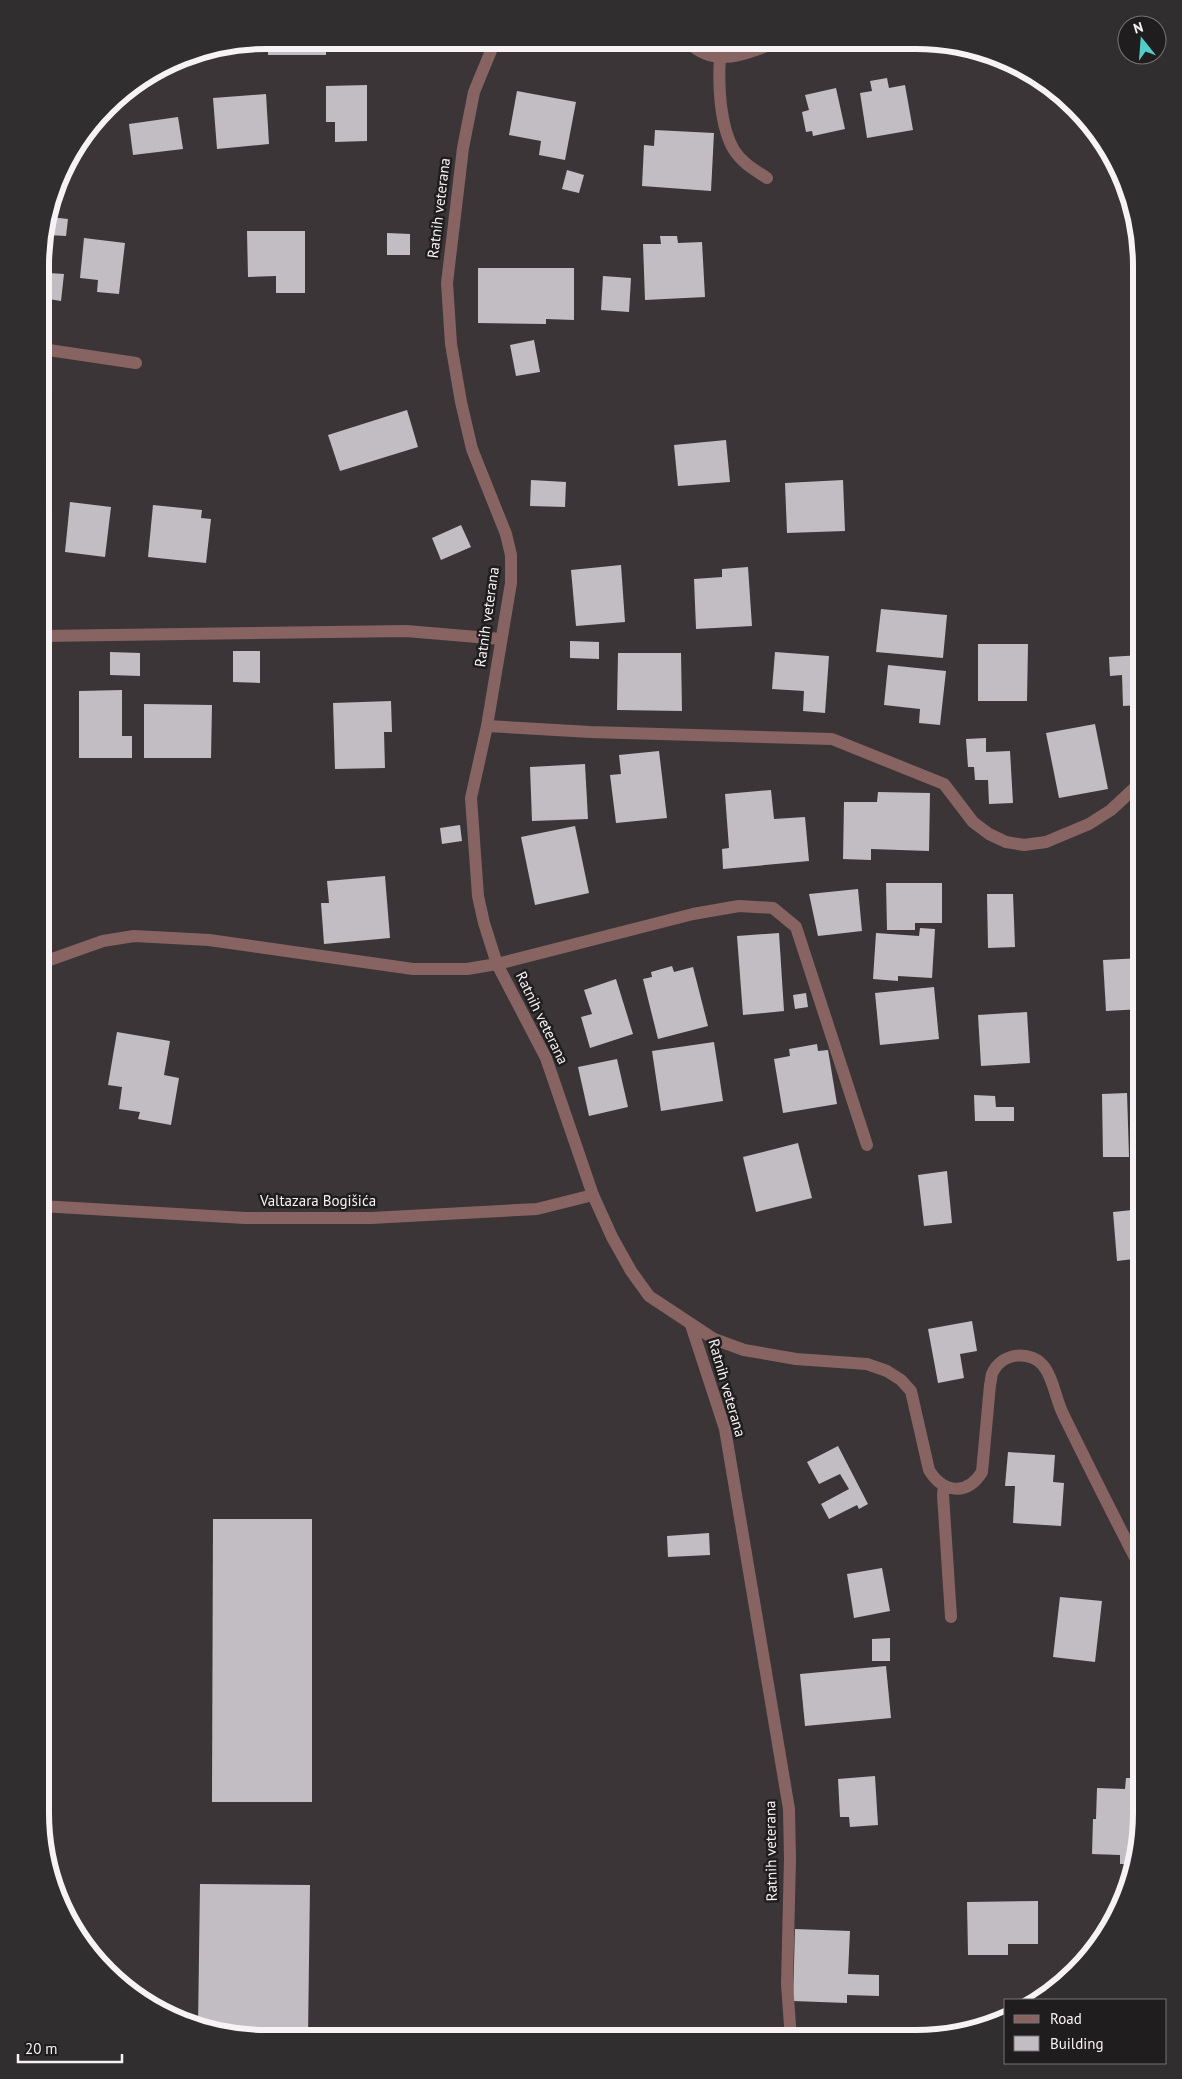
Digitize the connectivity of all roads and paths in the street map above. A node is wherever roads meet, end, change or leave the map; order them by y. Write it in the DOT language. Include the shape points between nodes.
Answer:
graph roads {
  1 [pos="491,49"];
  2 [pos="698,49"];
  3 [pos="758,49"];
  4 [pos="720,58"];
  5 [pos="767,178"];
  6 [pos="49,350"];
  7 [pos="136,363"];
  8 [pos="49,636"];
  9 [pos="501,639"];
  10 [pos="487,726"];
  11 [pos="1133,792"];
  12 [pos="49,960"];
  13 [pos="497,964"];
  14 [pos="868,1145"];
  15 [pos="593,1195"];
  16 [pos="49,1206"];
  17 [pos="691,1325"];
  18 [pos="944,1486"];
  19 [pos="1133,1554"];
  20 [pos="951,1617"];
  21 [pos="790,2030"];
  1 -- 9 [label="street, Ratnih veterana" via="474,92 463,148 447,283 452,344 472,449 506,534 511,555 511,583"];
  2 -- 4 [label="street"];
  3 -- 4 [label="street"];
  4 -- 5 [label="street" via="719,81 727,135 748,166"];
  6 -- 7 [label="street"];
  8 -- 9 [label="street" via="406,631"];
  9 -- 10 [label="street, Ratnih veterana"];
  10 -- 11 [label="street" via="832,739 944,784 973,822 1006,842 1024,845 1046,842 1089,824"];
  10 -- 13 [label="street, Ratnih veterana" via="472,798 478,896"];
  12 -- 13 [label="street" via="103,940 134,936 209,940 413,969 467,969"];
  13 -- 14 [label="street" via="693,914 739,906 773,908 796,927"];
  13 -- 15 [label="street, Ratnih veterana" via="546,1058"];
  15 -- 16 [label="street, Valtazara Bogišića" via="537,1209 371,1218 245,1218"];
  15 -- 17 [label="street, Ratnih veterana" via="631,1272 649,1296"];
  17 -- 18 [label="street" via="714,1340 744,1350 796,1359 867,1364 902,1380 912,1391 929,1470"];
  17 -- 21 [label="street, Ratnih veterana" via="725,1429 789,1809 786,1984"];
  18 -- 19 [label="street" via="955,1489 967,1487 982,1472 992,1374 1005,1359 1025,1355 1045,1368 1059,1406"];
  18 -- 20 [label="street"];
}
